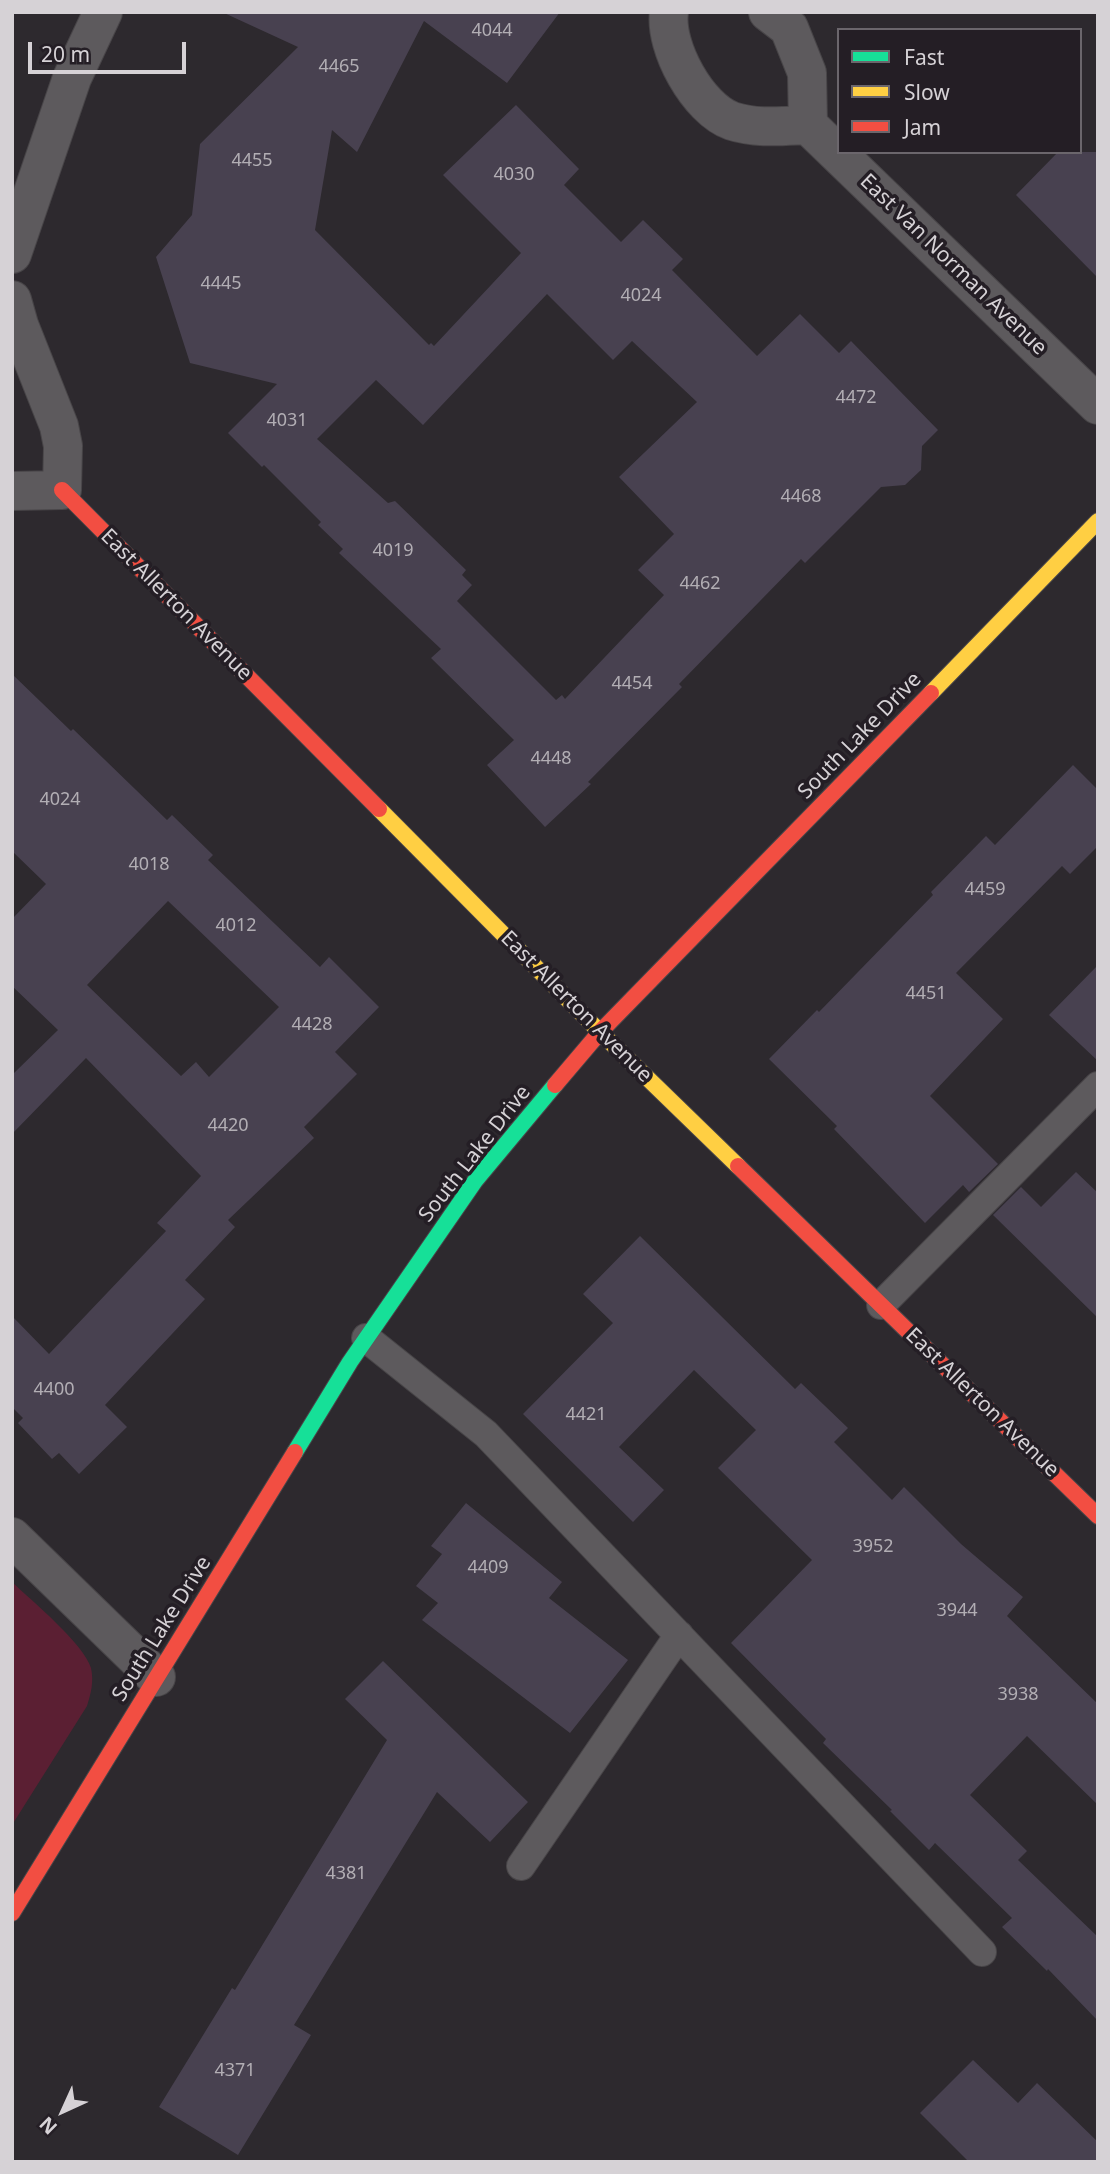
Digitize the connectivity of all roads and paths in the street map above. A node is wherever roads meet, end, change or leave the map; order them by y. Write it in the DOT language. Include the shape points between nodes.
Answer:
graph roads {
  1 [pos="103,12"];
  2 [pos="669,12"];
  3 [pos="768,12"];
  4 [pos="808,125"];
  5 [pos="837,153"];
  6 [pos="838,154"];
  7 [pos="12,254"];
  8 [pos="12,300"];
  9 [pos="1098,405"];
  10 [pos="62,490"];
  11 [pos="12,491"];
  12 [pos="1098,521"];
  13 [pos="600,1032"];
  14 [pos="1098,1086"];
  15 [pos="881,1305"];
  16 [pos="366,1338"];
  17 [pos="1098,1516"];
  18 [pos="12,1538"];
  19 [pos="679,1635"];
  20 [pos="156,1677"];
  21 [pos="521,1866"];
  22 [pos="12,1913"];
  23 [pos="982,1952"];
  1 -- 7 [label="street" via="72,78"];
  2 -- 4 [label="street" via="680,65 700,98 729,121 756,126"];
  3 -- 4 [label="street" via="789,28 807,73"];
  4 -- 5 [label="street, East Van Norman Avenue"];
  6 -- 9 [label="street, East Van Norman Avenue"];
  8 -- 10 [label="street" via="59,426"];
  10 -- 11 [label="street"];
  10 -- 13 [label="main road, East Allerton Avenue"];
  12 -- 13 [label="main road, South Lake Drive"];
  13 -- 15 [label="main road, East Allerton Avenue"];
  13 -- 16 [label="main road, South Lake Drive" via="475,1181"];
  14 -- 15 [label="lane"];
  15 -- 17 [label="main road, East Allerton Avenue"];
  16 -- 19 [label="lane" via="486,1434"];
  16 -- 20 [label="main road, South Lake Drive"];
  18 -- 20 [label="street"];
  19 -- 21 [label="lane"];
  19 -- 23 [label="lane"];
  20 -- 22 [label="main road, South Lake Drive"];
}
